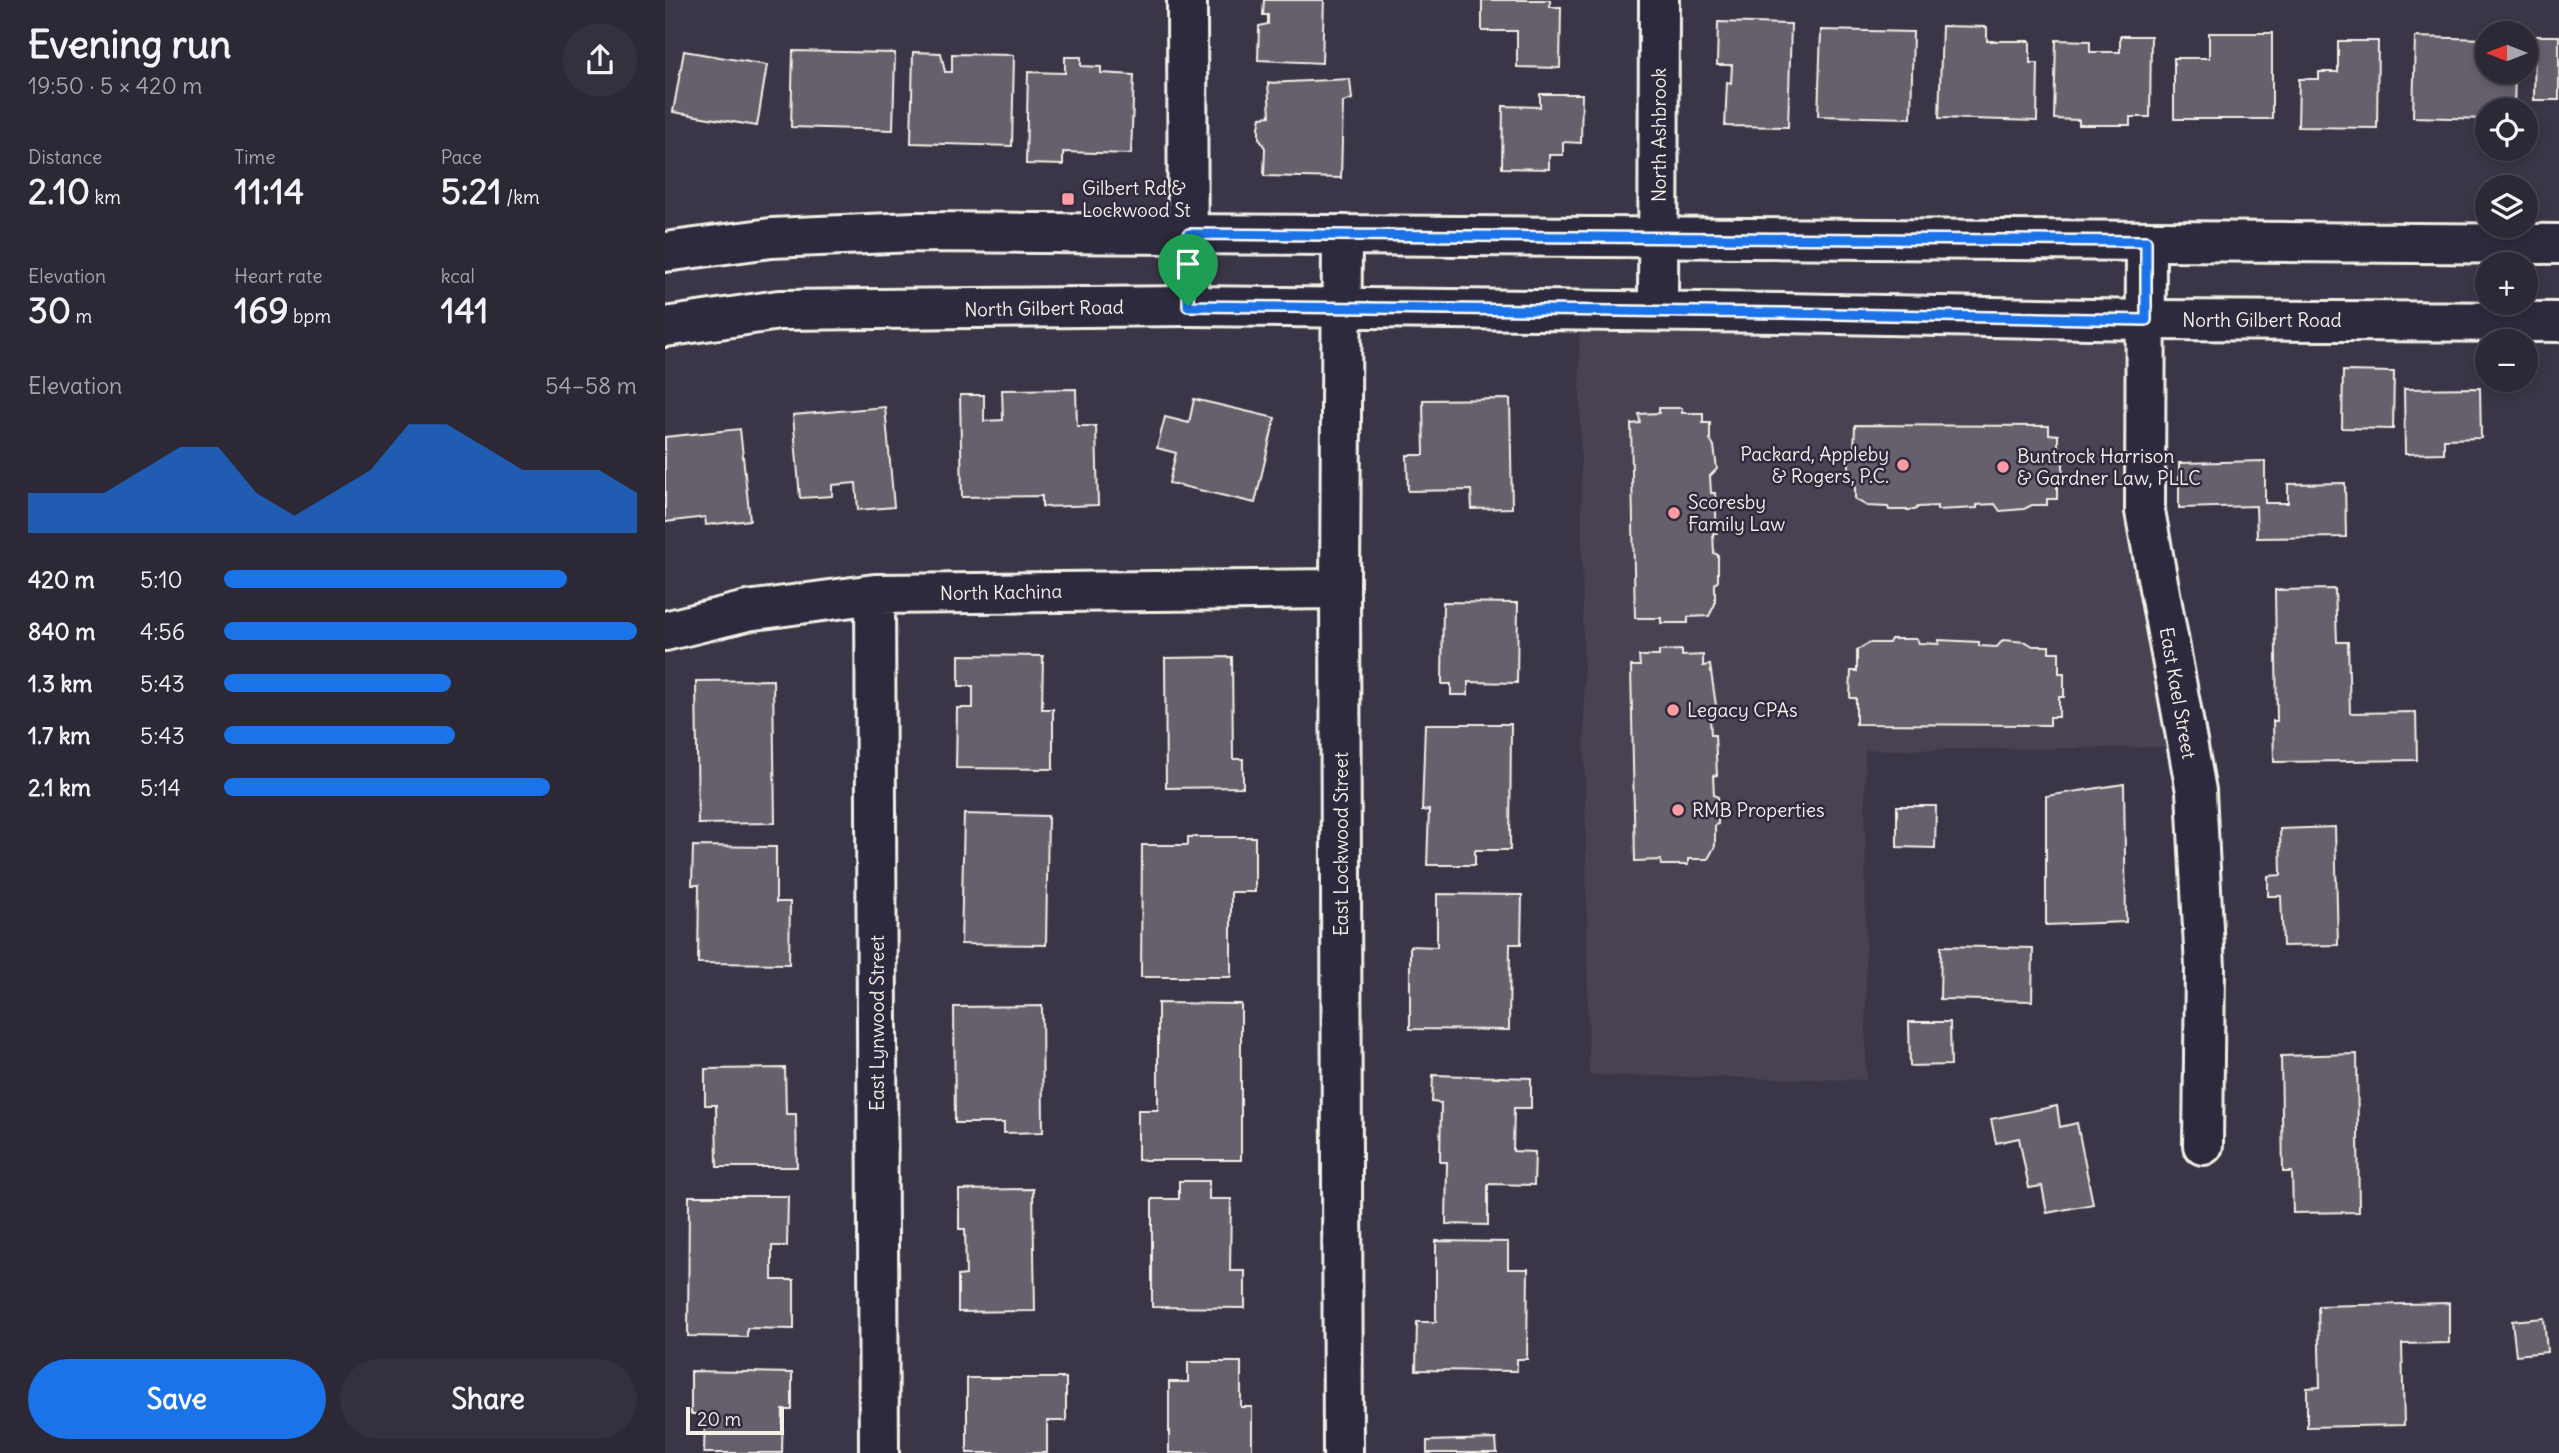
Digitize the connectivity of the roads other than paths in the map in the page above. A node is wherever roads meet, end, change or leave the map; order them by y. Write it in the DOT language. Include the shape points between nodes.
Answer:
graph roads {
  1 [pos="1187,0"];
  2 [pos="1659,0"];
  3 [pos="1189,234"];
  4 [pos="1342,235"];
  5 [pos="1658,239"];
  6 [pos="2146,241"];
  7 [pos="2559,244"];
  8 [pos="665,252"];
  9 [pos="1188,306"];
  10 [pos="1342,308"];
  11 [pos="1658,311"];
  12 [pos="2146,320"];
  13 [pos="2559,322"];
  14 [pos="665,327"];
  15 [pos="1340,590"];
  16 [pos="876,594"];
  17 [pos="665,631"];
  18 [pos="2203,1145"];
  19 [pos="879,1453"];
  20 [pos="1343,1453"];
  1 -- 3 [label="street"];
  2 -- 5 [label="street, North Ashbrook"];
  3 -- 4 [label="street"];
  3 -- 8 [label="street" via="915,232 771,238"];
  3 -- 9 [label="street"];
  4 -- 5 [label="street"];
  4 -- 10 [label="street, East Lockwood Street"];
  5 -- 6 [label="street"];
  5 -- 11 [label="street, North Ashbrook"];
  6 -- 7 [label="street"];
  6 -- 12 [label="street, East Kael Street"];
  9 -- 10 [label="street, North Gilbert Road"];
  9 -- 14 [label="street, North Gilbert Road" via="779,310"];
  10 -- 11 [label="street, North Gilbert Road"];
  10 -- 15 [label="street, East Lockwood Street"];
  11 -- 12 [label="street, North Gilbert Road"];
  12 -- 13 [label="street, North Gilbert Road"];
  12 -- 18 [label="street, East Kael Street" via="2145,511 2196,791 2205,968"];
  15 -- 16 [label="street, North Kachina"];
  15 -- 20 [label="street, East Lockwood Street"];
  16 -- 17 [label="street, North Kachina" via="747,611"];
  16 -- 19 [label="street, East Lynwood Street"];
}
